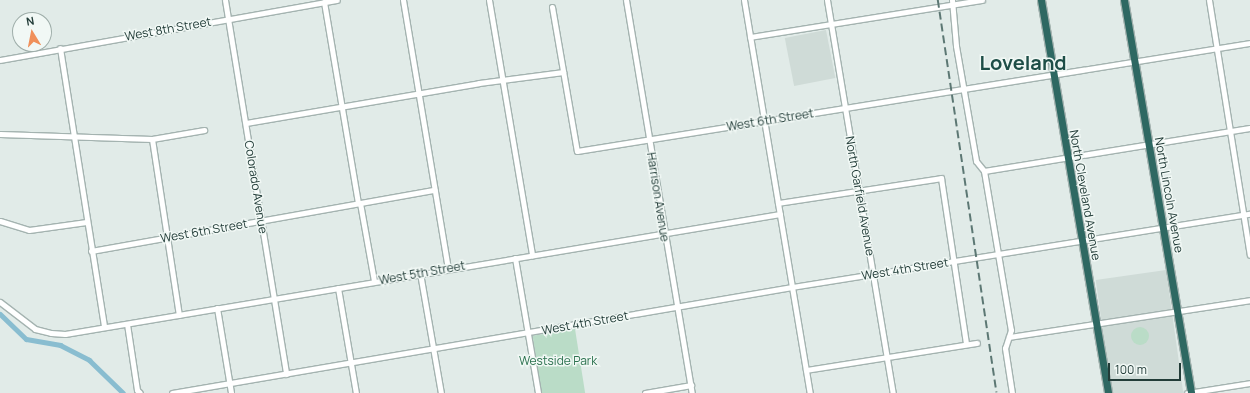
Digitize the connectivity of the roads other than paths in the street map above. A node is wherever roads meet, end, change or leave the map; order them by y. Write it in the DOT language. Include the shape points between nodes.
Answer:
graph roads {
  1 [pos="226,0"];
  2 [pos="337,0"];
  3 [pos="403,0"];
  4 [pos="489,0"];
  5 [pos="626,0"];
  6 [pos="744,0"];
  7 [pos="827,0"];
  8 [pos="982,0"];
  9 [pos="1042,0"];
  10 [pos="1124,0"];
  11 [pos="1209,0"];
  12 [pos="324,2"];
  13 [pos="953,2"];
  14 [pos="552,8"];
  15 [pos="228,19"];
  16 [pos="831,24"];
  17 [pos="750,37"];
  18 [pos="1250,43"];
  19 [pos="60,48"];
  20 [pos="1217,48"];
  21 [pos="0,60"];
  22 [pos="1135,61"];
  23 [pos="563,72"];
  24 [pos="1054,74"];
  25 [pos="503,81"];
  26 [pos="963,88"];
  27 [pos="419,94"];
  28 [pos="341,107"];
  29 [pos="845,108"];
  30 [pos="764,120"];
  31 [pos="246,123"];
  32 [pos="1250,128"];
  33 [pos="204,130"];
  34 [pos="1231,131"];
  35 [pos="0,134"];
  36 [pos="74,138"];
  37 [pos="152,139"];
  38 [pos="649,140"];
  39 [pos="1149,144"];
  40 [pos="1068,158"];
  41 [pos="984,172"];
  42 [pos="435,190"];
  43 [pos="859,190"];
  44 [pos="359,203"];
  45 [pos="778,204"];
  46 [pos="780,214"];
  47 [pos="1250,214"];
  48 [pos="1243,215"];
  49 [pos="0,221"];
  50 [pos="261,221"];
  51 [pos="86,222"];
  52 [pos="1163,228"];
  53 [pos="664,233"];
  54 [pos="167,237"];
  55 [pos="1082,240"];
  56 [pos="91,251"];
  57 [pos="998,254"];
  58 [pos="532,255"];
  59 [pos="1250,255"];
  60 [pos="515,258"];
  61 [pos="952,261"];
  62 [pos="448,269"];
  63 [pos="420,273"];
  64 [pos="873,274"];
  65 [pos="374,281"];
  66 [pos="792,287"];
  67 [pos="338,288"];
  68 [pos="273,298"];
  69 [pos="1250,300"];
  70 [pos="0,302"];
  71 [pos="679,307"];
  72 [pos="217,308"];
  73 [pos="1177,311"];
  74 [pos="179,315"];
  75 [pos="127,324"];
  76 [pos="1096,324"];
  77 [pos="104,327"];
  78 [pos="528,333"];
  79 [pos="1009,337"];
  80 [pos="977,343"];
  81 [pos="966,344"];
  82 [pos="433,349"];
  83 [pos="887,357"];
  84 [pos="351,363"];
  85 [pos="806,370"];
  86 [pos="286,374"];
  87 [pos="230,383"];
  88 [pos="1250,383"];
  89 [pos="691,385"];
  90 [pos="140,393"];
  91 [pos="172,393"];
  92 [pos="231,393"];
  93 [pos="356,393"];
  94 [pos="441,393"];
  95 [pos="538,393"];
  96 [pos="645,393"];
  97 [pos="692,393"];
  98 [pos="810,393"];
  99 [pos="893,393"];
  100 [pos="1012,393"];
  101 [pos="1108,393"];
  102 [pos="1189,393"];
  1 -- 15 [label="street, Colorado Avenue"];
  2 -- 12 [label="street, West 8th Street"];
  3 -- 27 [label="street"];
  4 -- 25 [label="street"];
  5 -- 38 [label="street, Harrison Avenue"];
  6 -- 17 [label="street"];
  7 -- 16 [label="street, North Garfield Avenue"];
  8 -- 13 [label="street"];
  9 -- 24 [label="highway, North Cleveland Avenue"];
  10 -- 22 [label="highway, North Lincoln Avenue"];
  11 -- 20 [label="street"];
  12 -- 15 [label="street, West 8th Street"];
  12 -- 28 [label="street"];
  13 -- 16 [label="street"];
  13 -- 26 [label="street" via="956,46"];
  14 -- 23 [label="street"];
  15 -- 19 [label="street, West 8th Street"];
  15 -- 31 [label="street, Colorado Avenue"];
  16 -- 17 [label="street"];
  16 -- 29 [label="street, North Garfield Avenue"];
  17 -- 30 [label="street"];
  18 -- 20 [label="street, West 6th Street"];
  19 -- 21 [label="street, West 8th Street"];
  19 -- 36 [label="street"];
  20 -- 22 [label="street, West 6th Street"];
  20 -- 34 [label="street"];
  22 -- 24 [label="street, West 6th Street"];
  22 -- 39 [label="highway, North Lincoln Avenue"];
  23 -- 25 [label="street"];
  23 -- 38 [label="street, West 6th Street" via="577,151"];
  24 -- 26 [label="street, West 6th Street"];
  24 -- 40 [label="highway, North Cleveland Avenue"];
  25 -- 27 [label="street"];
  25 -- 58 [label="street"];
  26 -- 29 [label="street, West 6th Street"];
  26 -- 41 [label="street" via="976,161"];
  27 -- 28 [label="street"];
  27 -- 42 [label="street"];
  28 -- 31 [label="street"];
  28 -- 44 [label="street"];
  29 -- 30 [label="street, West 6th Street"];
  29 -- 43 [label="street, North Garfield Avenue"];
  30 -- 38 [label="street, West 6th Street"];
  30 -- 45 [label="street"];
  31 -- 50 [label="street, Colorado Avenue"];
  32 -- 34 [label="street"];
  33 -- 37 [label="street"];
  34 -- 39 [label="street"];
  34 -- 48 [label="street"];
  35 -- 36 [label="street"];
  36 -- 37 [label="street"];
  36 -- 51 [label="street"];
  37 -- 54 [label="street"];
  38 -- 53 [label="street, Harrison Avenue"];
  39 -- 40 [label="street"];
  39 -- 52 [label="highway, North Lincoln Avenue"];
  40 -- 41 [label="street"];
  40 -- 55 [label="highway, North Cleveland Avenue"];
  41 -- 57 [label="street"];
  42 -- 44 [label="street, West 6th Street"];
  42 -- 62 [label="street"];
  43 -- 45 [label="street"];
  43 -- 61 [label="street" via="941,178"];
  43 -- 64 [label="street, North Garfield Avenue"];
  44 -- 50 [label="street, West 6th Street"];
  44 -- 65 [label="street"];
  45 -- 46 [label="street"];
  46 -- 53 [label="street, West 5th Street"];
  46 -- 66 [label="street"];
  47 -- 48 [label="street, West 4th Street"];
  48 -- 52 [label="street, West 4th Street"];
  48 -- 59 [label="street"];
  49 -- 51 [label="street" via="29,230"];
  50 -- 54 [label="street, West 6th Street"];
  50 -- 68 [label="street, Colorado Avenue"];
  51 -- 56 [label="street"];
  52 -- 55 [label="street, West 4th Street"];
  52 -- 73 [label="highway, North Lincoln Avenue"];
  53 -- 58 [label="street, West 5th Street"];
  53 -- 71 [label="street, Harrison Avenue"];
  54 -- 56 [label="street, West 6th Street"];
  54 -- 74 [label="street"];
  55 -- 57 [label="street, West 4th Street"];
  55 -- 76 [label="highway, North Cleveland Avenue"];
  56 -- 77 [label="street"];
  57 -- 61 [label="street, West 4th Street"];
  57 -- 79 [label="street"];
  58 -- 60 [label="street, West 5th Street"];
  60 -- 62 [label="street, West 5th Street"];
  60 -- 78 [label="street"];
  61 -- 64 [label="street, West 4th Street"];
  61 -- 81 [label="street"];
  62 -- 63 [label="street, West 5th Street"];
  63 -- 65 [label="street, West 5th Street"];
  63 -- 82 [label="street"];
  64 -- 66 [label="street, West 4th Street"];
  64 -- 83 [label="street, North Garfield Avenue"];
  65 -- 67 [label="street, West 5th Street"];
  66 -- 71 [label="street, West 4th Street"];
  66 -- 85 [label="street"];
  67 -- 68 [label="street, West 5th Street"];
  67 -- 84 [label="street"];
  68 -- 72 [label="street, West 5th Street"];
  68 -- 86 [label="street, Colorado Avenue"];
  69 -- 73 [label="street"];
  70 -- 77 [label="street, West 5th Street" via="35,329 51,333 64,334"];
  71 -- 78 [label="street, West 4th Street"];
  71 -- 89 [label="street, Harrison Avenue"];
  72 -- 74 [label="street, West 5th Street"];
  72 -- 87 [label="street"];
  73 -- 76 [label="street"];
  73 -- 102 [label="highway, North Lincoln Avenue"];
  74 -- 75 [label="street, West 5th Street"];
  75 -- 77 [label="street, West 5th Street"];
  75 -- 90 [label="street" via="137,390"];
  76 -- 79 [label="street"];
  76 -- 101 [label="highway, North Cleveland Avenue"];
  78 -- 82 [label="street, West 4th Street"];
  78 -- 95 [label="street"];
  79 -- 100 [label="street" via="1005,348"];
  80 -- 81 [label="street"];
  81 -- 83 [label="street"];
  82 -- 84 [label="street, West 4th Street"];
  82 -- 94 [label="street"];
  83 -- 85 [label="street"];
  83 -- 99 [label="street, North Garfield Avenue"];
  84 -- 86 [label="street, West 4th Street"];
  84 -- 93 [label="street"];
  85 -- 98 [label="street"];
  86 -- 87 [label="street, West 4th Street"];
  87 -- 91 [label="street, West 4th Street"];
  87 -- 92 [label="street"];
  88 -- 102 [label="street"];
  89 -- 96 [label="street"];
  89 -- 97 [label="street, Harrison Avenue"];
}
